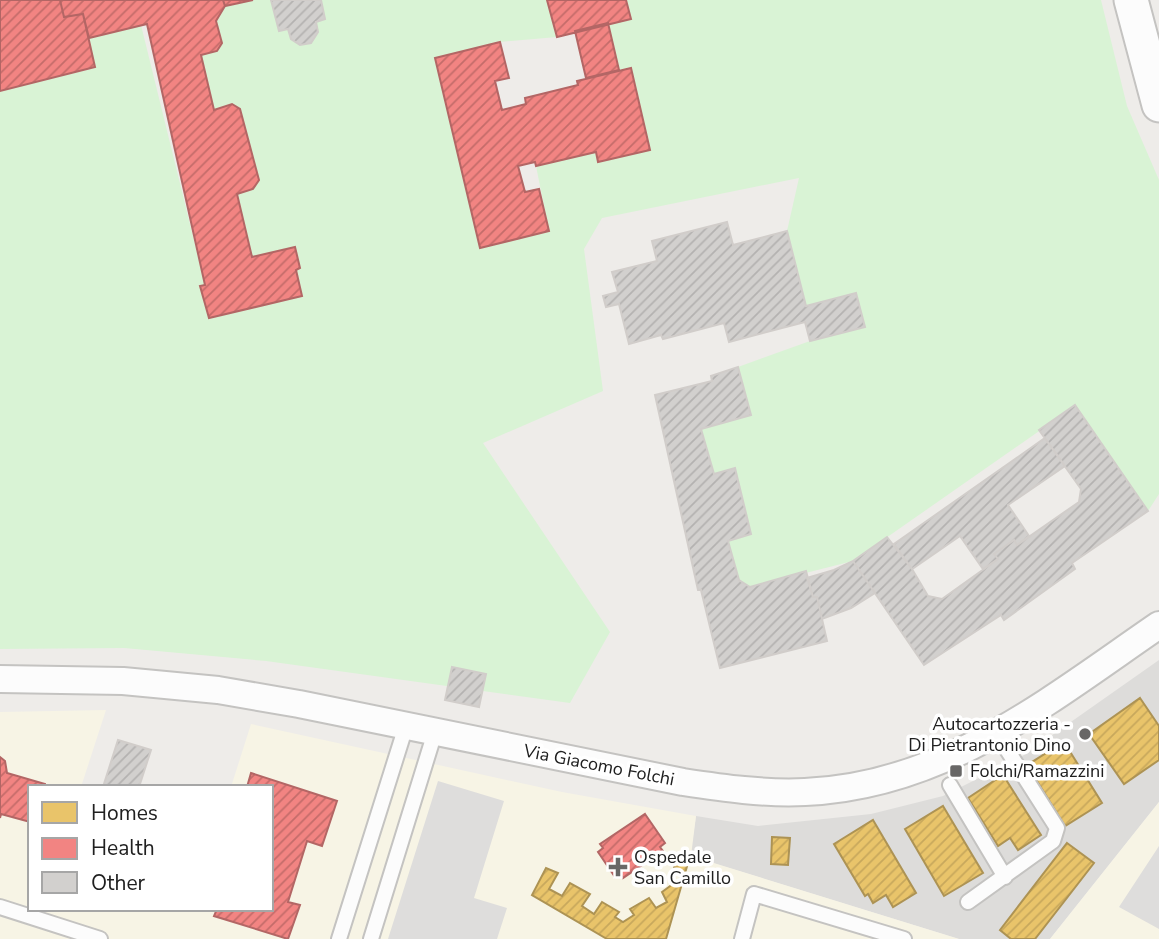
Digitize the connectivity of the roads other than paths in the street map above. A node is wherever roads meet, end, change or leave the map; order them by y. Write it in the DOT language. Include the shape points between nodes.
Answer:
graph roads {
  1 [pos="1131,0"];
  2 [pos="1159,105"];
  3 [pos="1159,625"];
  4 [pos="0,679"];
  5 [pos="406,726"];
  6 [pos="435,732"];
  7 [pos="997,734"];
  8 [pos="950,785"];
  9 [pos="1005,877"];
  10 [pos="968,902"];
  11 [pos="0,907"];
  12 [pos="100,939"];
  13 [pos="339,939"];
  14 [pos="371,939"];
  15 [pos="742,939"];
  16 [pos="904,939"];
  1 -- 2 [label="street"];
  3 -- 7 [label="street, Via Giacomo Folchi"];
  4 -- 5 [label="street, Via Giacomo Folchi" via="174,684"];
  5 -- 6 [label="street, Via Giacomo Folchi"];
  5 -- 13 [label="lane"];
  6 -- 7 [label="street, Via Giacomo Folchi" via="683,782 786,792 831,789 911,773"];
  6 -- 14 [label="lane"];
  7 -- 9 [label="lane" via="1057,828 1053,841"];
  8 -- 9 [label="lane"];
  9 -- 10 [label="lane"];
  11 -- 12 [label="lane"];
  15 -- 16 [label="lane" via="754,894"];
}
